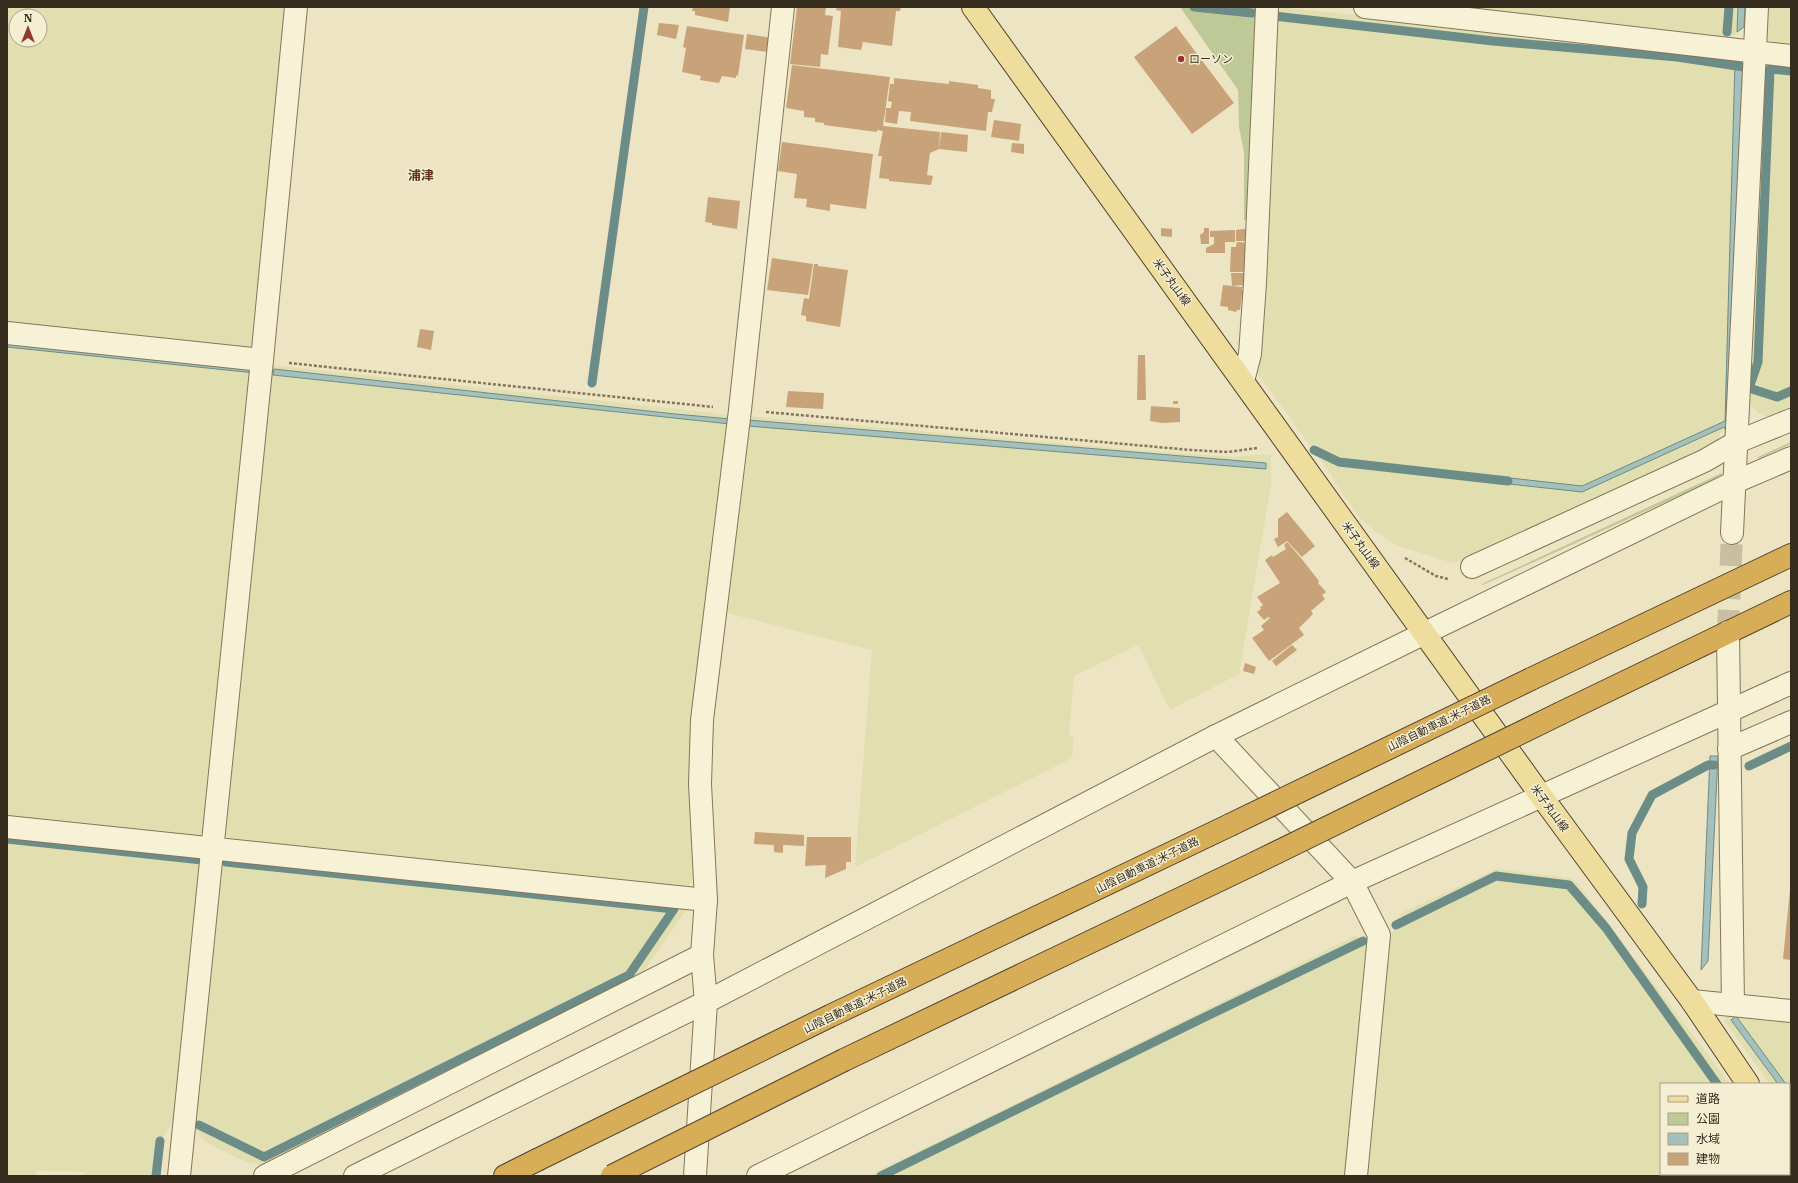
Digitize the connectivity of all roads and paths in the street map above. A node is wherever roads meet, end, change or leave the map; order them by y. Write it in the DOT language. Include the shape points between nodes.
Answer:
graph roads {
  1 [pos="296,7"];
  2 [pos="783,7"];
  3 [pos="973,7"];
  4 [pos="1267,7"];
  5 [pos="1365,7"];
  6 [pos="1757,7"];
  7 [pos="1755,52"];
  8 [pos="1791,56"];
  9 [pos="7,333"];
  10 [pos="262,360"];
  11 [pos="1243,381"];
  12 [pos="740,410"];
  13 [pos="1791,420"];
  14 [pos="1282,435"];
  15 [pos="1737,442"];
  16 [pos="1791,458"];
  17 [pos="1735,482"];
  18 [pos="1732,533"];
  19 [pos="1791,555"];
  20 [pos="1472,567"];
  21 [pos="1791,602"];
  22 [pos="1728,632"];
  23 [pos="1425,633"];
  24 [pos="1791,683"];
  25 [pos="1728,710"];
  26 [pos="1791,722"];
  27 [pos="1216,736"];
  28 [pos="1729,749"];
  29 [pos="1542,797"];
  30 [pos="7,827"];
  31 [pos="213,847"];
  32 [pos="1352,882"];
  33 [pos="706,900"];
  34 [pos="702,955"];
  35 [pos="1692,1001"];
  36 [pos="706,1002"];
  37 [pos="1733,1005"];
  38 [pos="1791,1011"];
  39 [pos="1747,1083"];
  40 [pos="179,1176"];
  41 [pos="265,1176"];
  42 [pos="355,1176"];
  43 [pos="505,1176"];
  44 [pos="612,1176"];
  45 [pos="695,1176"];
  46 [pos="758,1176"];
  47 [pos="1356,1176"];
  1 -- 10 [label="street"];
  2 -- 12 [label="street"];
  3 -- 11 [label="main road, 米子丸山線"];
  4 -- 11 [label="street" via="1255,283 1250,354"];
  5 -- 7 [label="street"];
  6 -- 7 [label="street"];
  7 -- 8 [label="street"];
  7 -- 15 [label="street"];
  9 -- 10 [label="street"];
  10 -- 12 [label="path"];
  10 -- 31 [label="street"];
  11 -- 14 [label="main road, 米子丸山線"];
  12 -- 14 [label="path" via="1228,452 1260,448"];
  12 -- 33 [label="street" via="702,720 700,784"];
  13 -- 15 [label="street"];
  14 -- 23 [label="main road, 米子丸山線"];
  15 -- 17 [label="street"];
  15 -- 20 [label="street" via="1704,461"];
  16 -- 17 [label="street"];
  17 -- 18 [label="street"];
  17 -- 23 [label="street"];
  19 -- 43 [label="highway, 山陰自動車道;米子道路, bridge" via="830,1016"];
  21 -- 22 [label="highway"];
  22 -- 25 [label="street"];
  22 -- 44 [label="highway, bridge" via="844,1060"];
  23 -- 27 [label="street"];
  23 -- 29 [label="main road, 米子丸山線"];
  24 -- 25 [label="street"];
  25 -- 28 [label="street"];
  25 -- 29 [label="street"];
  26 -- 28 [label="street"];
  27 -- 32 [label="street"];
  27 -- 36 [label="street"];
  28 -- 37 [label="street"];
  29 -- 32 [label="street"];
  29 -- 35 [label="main road, 米子丸山線"];
  30 -- 31 [label="street"];
  31 -- 33 [label="street"];
  31 -- 40 [label="street"];
  32 -- 46 [label="street"];
  32 -- 47 [label="street" via="1379,935"];
  33 -- 34 [label="street"];
  34 -- 36 [label="street"];
  34 -- 41 [label="street"];
  35 -- 37 [label="street"];
  35 -- 39 [label="main road, 米子丸山線"];
  36 -- 42 [label="street"];
  36 -- 45 [label="street"];
  37 -- 38 [label="street"];
}
